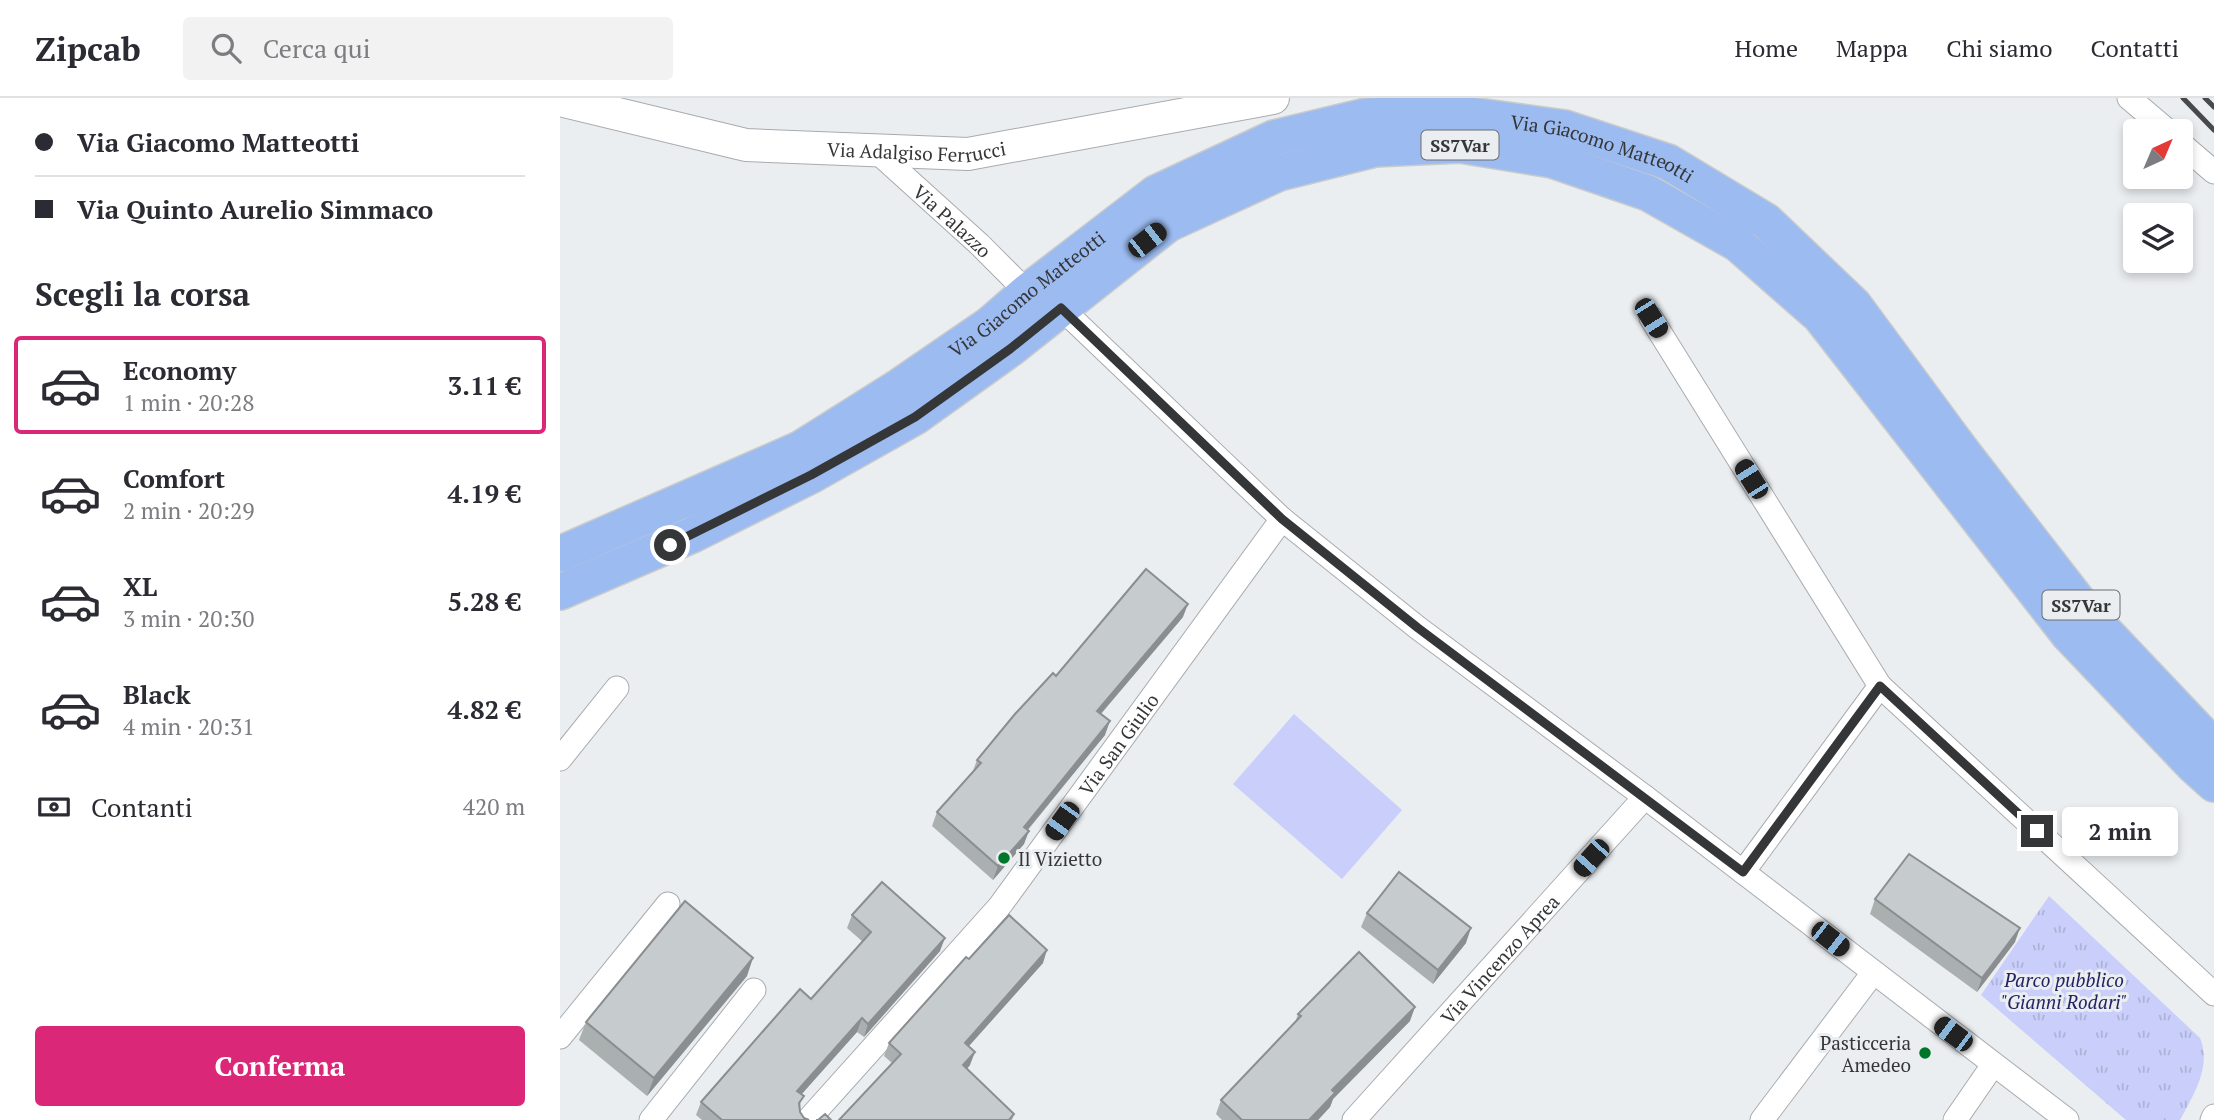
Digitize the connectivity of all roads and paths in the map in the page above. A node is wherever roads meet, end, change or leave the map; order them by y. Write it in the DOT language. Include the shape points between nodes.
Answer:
graph roads {
  1 [pos="1273,98"];
  2 [pos="2129,98"];
  3 [pos="560,100"];
  4 [pos="2154,119"];
  5 [pos="875,150"];
  6 [pos="2193,153"];
  7 [pos="2214,172"];
  8 [pos="1027,292"];
  9 [pos="1061,308"];
  10 [pos="1651,318"];
  11 [pos="1282,519"];
  12 [pos="560,554"];
  13 [pos="560,592"];
  14 [pos="1880,686"];
  15 [pos="617,688"];
  16 [pos="2214,747"];
  17 [pos="560,759"];
  18 [pos="2214,784"];
  19 [pos="1645,797"];
  20 [pos="1743,872"];
  21 [pos="668,904"];
  22 [pos="1873,973"];
  23 [pos="754,990"];
  24 [pos="2214,994"];
  25 [pos="560,1037"];
  26 [pos="1993,1065"];
  27 [pos="651,1120"];
  28 [pos="808,1120"];
  29 [pos="1354,1120"];
  30 [pos="1762,1120"];
  31 [pos="1955,1120"];
  32 [pos="2067,1120"];
  1 -- 5 [label="street, Via Adalgiso Ferrucci" via="968,154"];
  2 -- 4 [label="street"];
  3 -- 5 [label="street, Via Adalgiso Ferrucci" via="746,145"];
  5 -- 8 [label="street, Via Palazzo"];
  6 -- 7 [label="street"];
  8 -- 12 [label="main road, Via Giacomo Matteotti" via="989,325 800,449"];
  8 -- 16 [label="main road, Via Giacomo Matteotti / SS7Var" via="1156,193 1274,138 1366,116 1455,113 1565,128 1668,162 1766,221 1854,305 2088,614"];
  9 -- 11 [label="street"];
  9 -- 13 [label="main road, Via Giacomo Matteotti / SS7Var" via="915,417 692,535"];
  9 -- 18 [label="main road, Via Giacomo Matteotti / SS7Var" via="1168,223 1279,173 1375,149 1473,147 1552,160 1648,193 1738,244 1820,316 2069,635"];
  10 -- 14 [label="street"];
  11 -- 19 [label="street" via="1418,628"];
  11 -- 28 [label="street, Via San Giulio" via="999,907"];
  14 -- 20 [label="street"];
  14 -- 24 [label="street"];
  15 -- 17 [label="street"];
  19 -- 20 [label="street"];
  19 -- 29 [label="street, Via Vincenzo Aprea"];
  20 -- 22 [label="street"];
  21 -- 25 [label="street"];
  22 -- 26 [label="street"];
  22 -- 30 [label="street"];
  23 -- 27 [label="street"];
  26 -- 31 [label="street"];
  26 -- 32 [label="street"];
}
